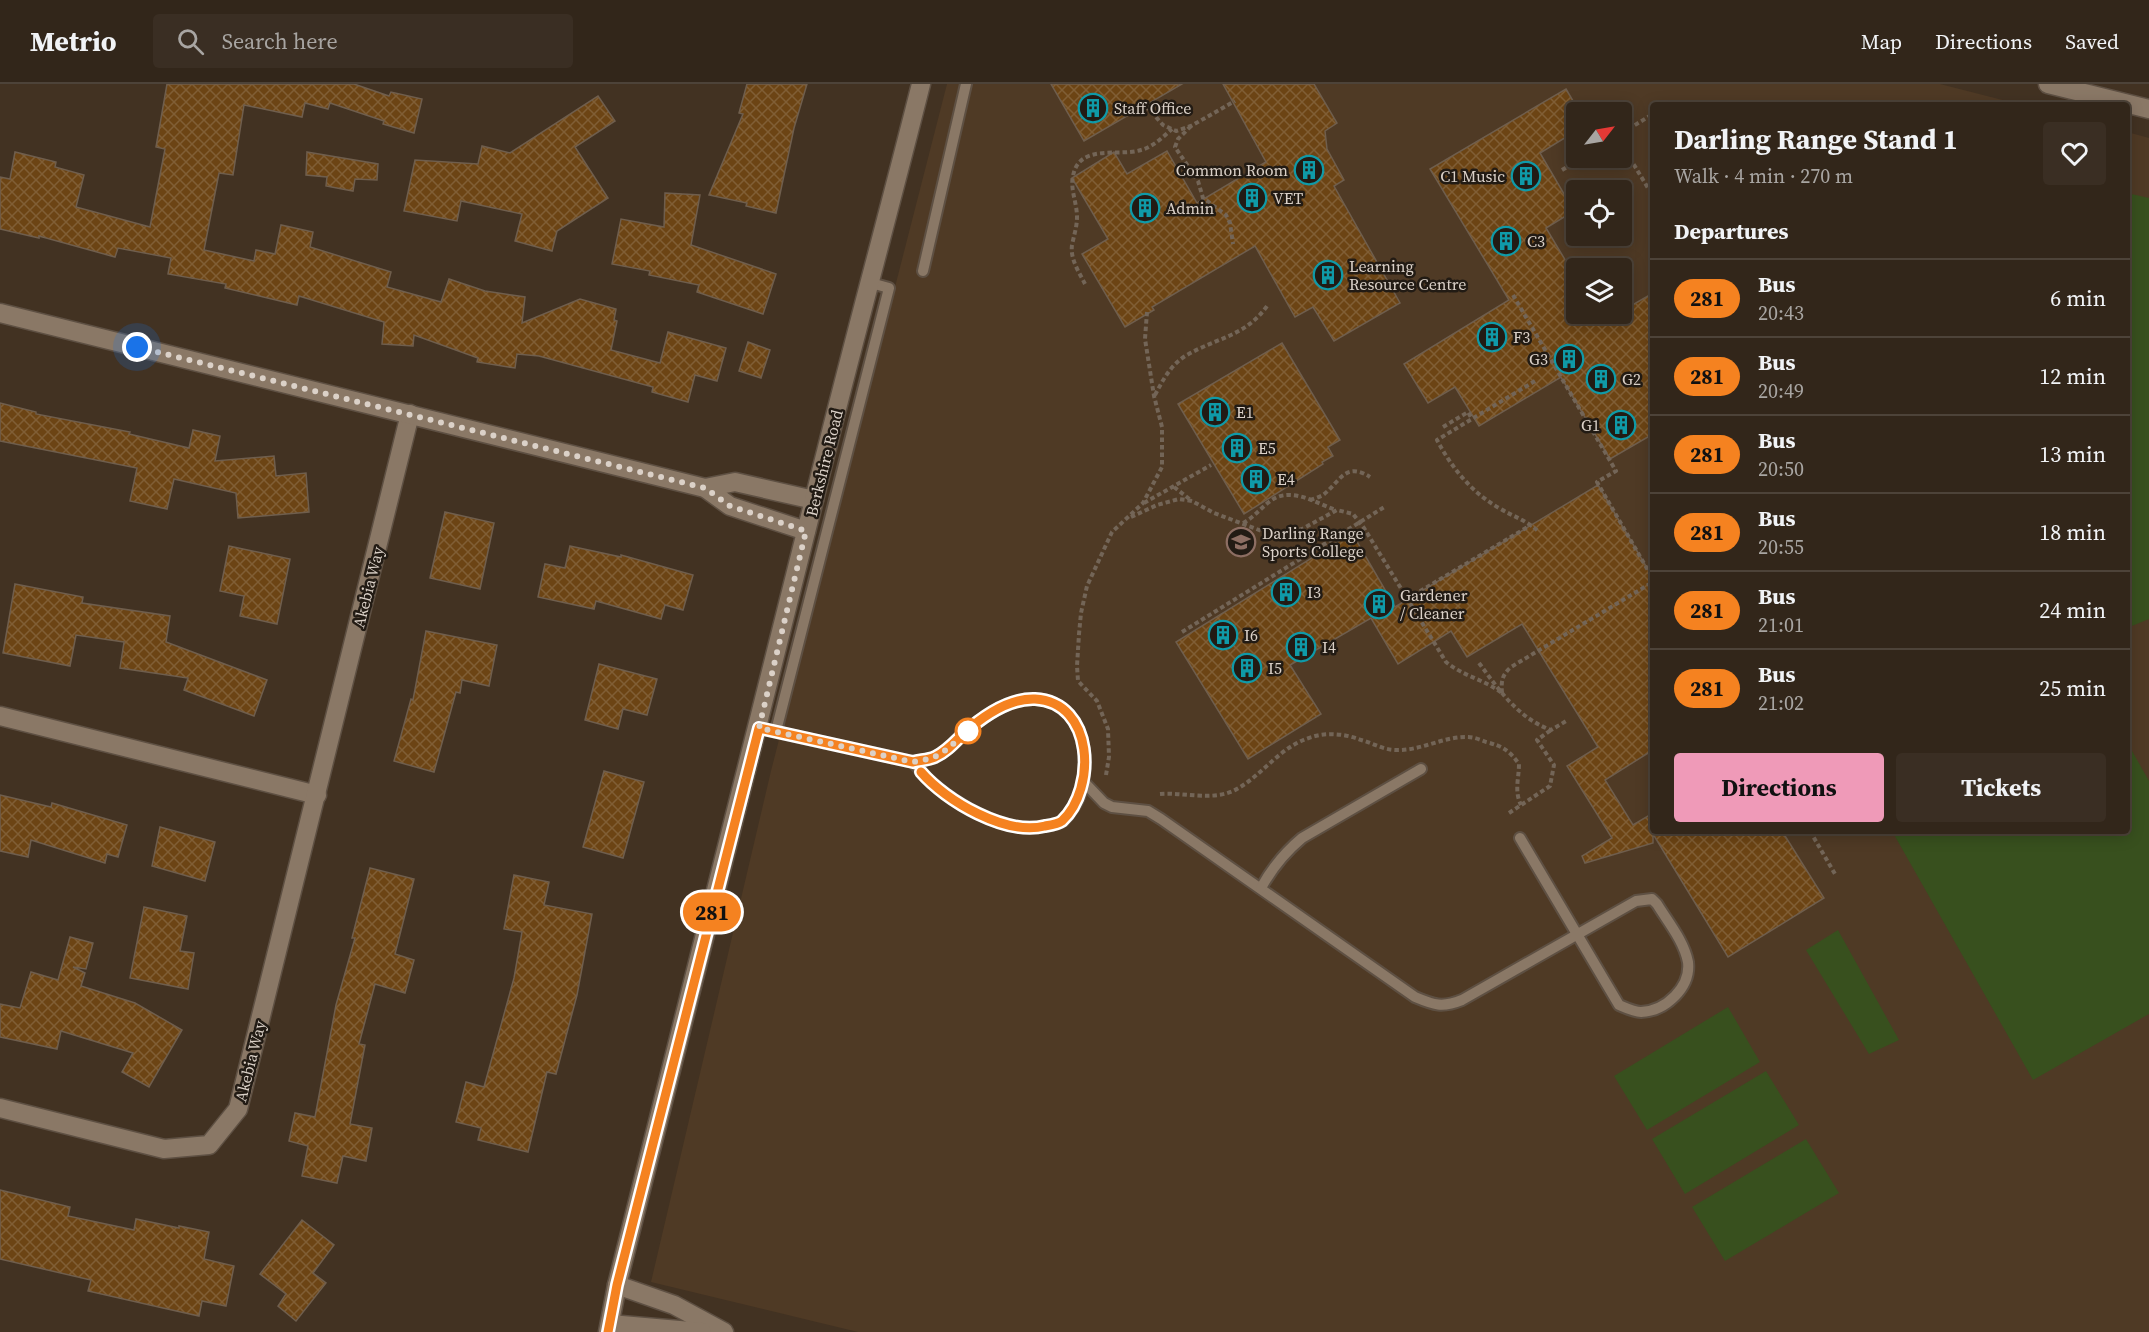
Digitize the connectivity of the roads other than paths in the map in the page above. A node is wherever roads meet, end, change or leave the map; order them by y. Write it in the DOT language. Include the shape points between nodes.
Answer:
graph roads {
  1 [pos="921,84"];
  2 [pos="966,84"];
  3 [pos="2048,84"];
  4 [pos="2121,102"];
  5 [pos="2130,104"];
  6 [pos="2149,109"];
  7 [pos="923,271"];
  8 [pos="871,283"];
  9 [pos="0,313"];
  10 [pos="410,414"];
  11 [pos="705,488"];
  12 [pos="814,500"];
  13 [pos="806,531"];
  14 [pos="0,717"];
  15 [pos="767,729"];
  16 [pos="913,762"];
  17 [pos="1421,769"];
  18 [pos="1083,781"];
  19 [pos="316,795"];
  20 [pos="1520,838"];
  21 [pos="1261,888"];
  22 [pos="1578,935"];
  23 [pos="0,1108"];
  24 [pos="617,1285"];
  25 [pos="609,1328"];
  26 [pos="702,1332"];
  27 [pos="724,1332"];
  1 -- 8 [label="street, Berkshire Road"];
  2 -- 7 [label="lane"];
  3 -- 4 [label="street"];
  5 -- 6 [label="street"];
  8 -- 12 [label="street, Berkshire Road"];
  8 -- 15 [label="lane" via="889,288"];
  9 -- 10 [label="street"];
  10 -- 11 [label="street"];
  10 -- 19 [label="street, Akebia Way"];
  11 -- 12 [label="street" via="735,482"];
  11 -- 13 [label="street" via="730,506"];
  12 -- 13 [label="street, Berkshire Road"];
  13 -- 15 [label="street, Berkshire Road"];
  14 -- 19 [label="street"];
  15 -- 16 [label="lane"];
  15 -- 24 [label="street, Berkshire Road"];
  16 -- 18 [label="lane" via="930,782 956,800 992,820 1013,826 1039,828 1061,822 1080,797"];
  16 -- 18 [label="lane" via="933,758 946,750 1003,706 1034,699 1063,710 1077,724 1083,739"];
  17 -- 21 [label="lane" via="1302,838 1279,860"];
  18 -- 21 [label="lane" via="1112,807 1155,814"];
  19 -- 23 [label="street, Akebia Way" via="238,1109 210,1145 164,1149"];
  20 -- 22 [label="lane"];
  21 -- 22 [label="lane" via="1415,997 1433,1004 1448,1006 1462,1000"];
  22 -- 22 [label="lane" via="1636,901 1652,899 1684,948 1688,977 1672,1000 1661,1006 1640,1012 1628,1009 1619,1005"];
  24 -- 25 [label="street, Berkshire Road"];
  24 -- 27 [label="street" via="674,1305"];
  25 -- 26 [label="street"];
}
